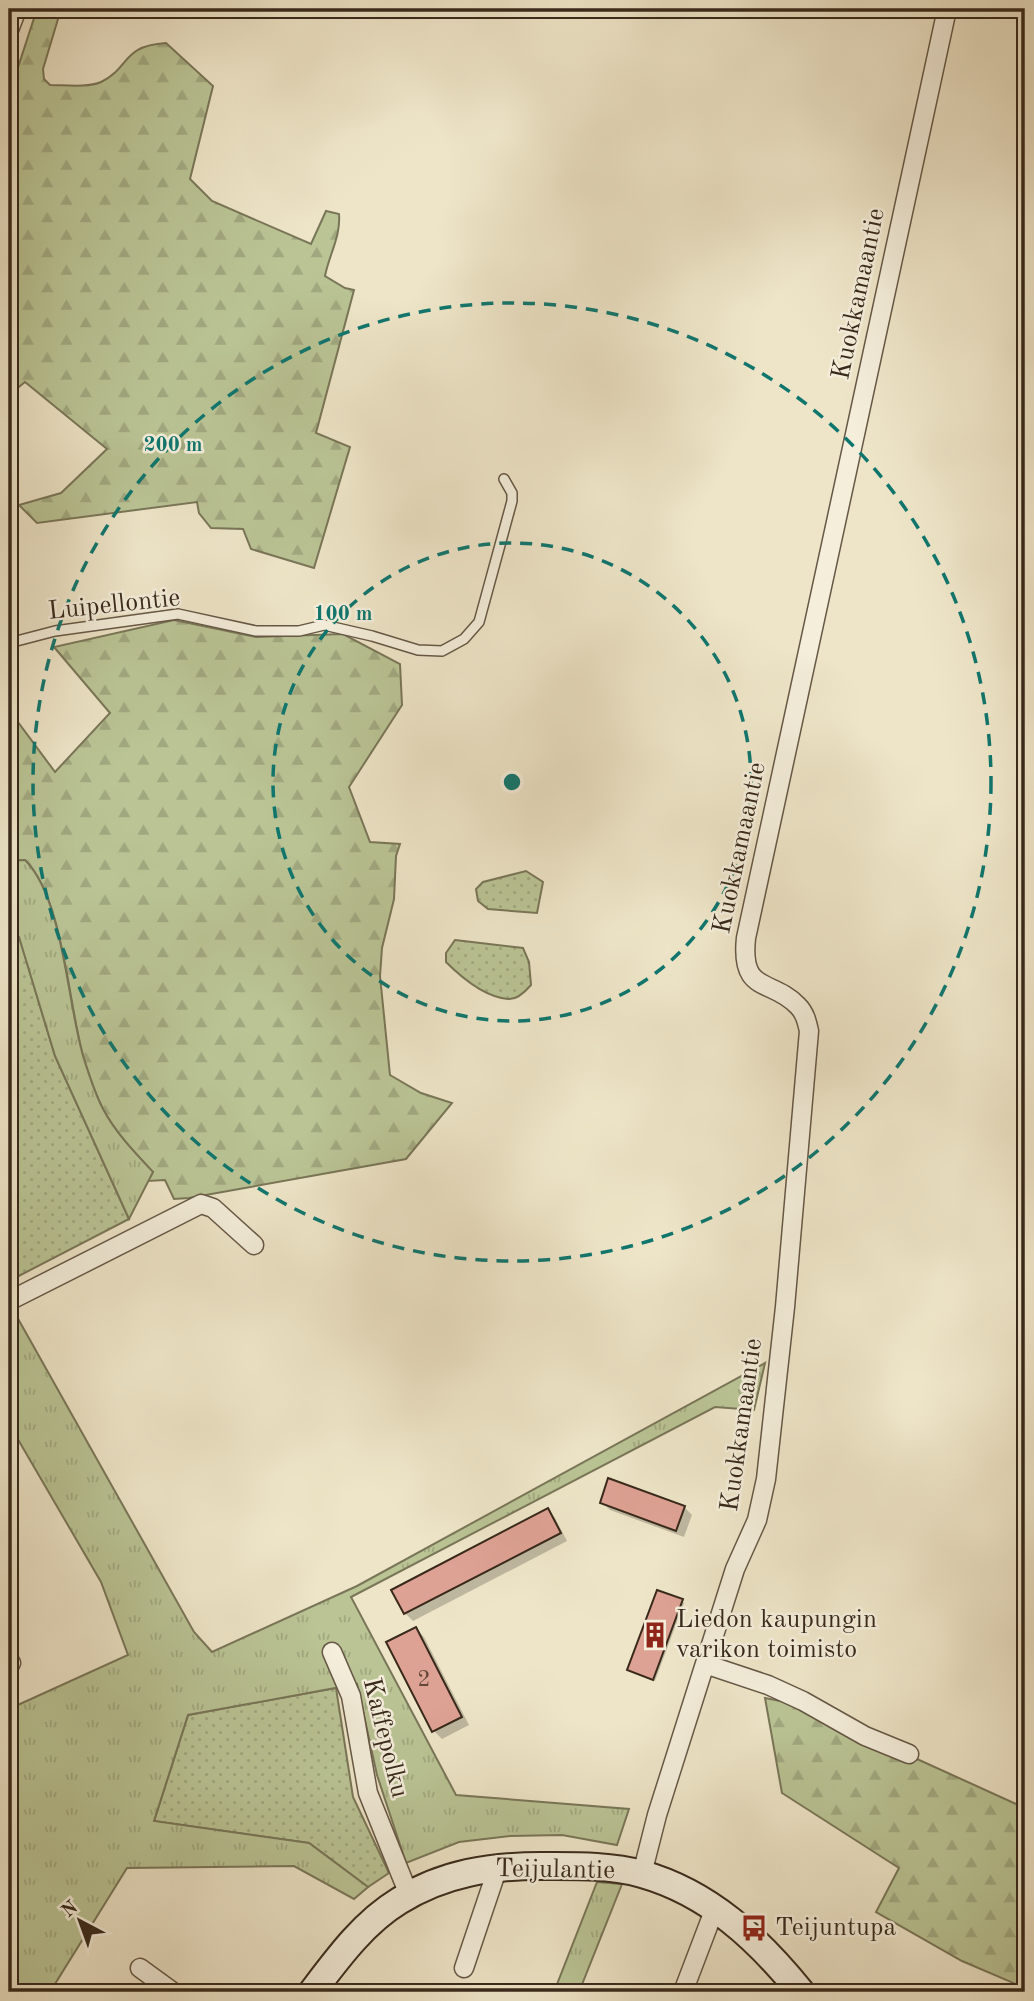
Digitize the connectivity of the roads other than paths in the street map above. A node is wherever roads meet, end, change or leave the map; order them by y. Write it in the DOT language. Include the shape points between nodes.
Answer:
graph roads {
  1 [pos="18,9"];
  2 [pos="947,9"];
  3 [pos="9,30"];
  4 [pos="503,479"];
  5 [pos="9,643"];
  6 [pos="254,1245"];
  7 [pos="9,1301"];
  8 [pos="332,1652"];
  9 [pos="705,1664"];
  10 [pos="909,1754"];
  11 [pos="498,1867"];
  12 [pos="642,1874"];
  13 [pos="405,1886"];
  14 [pos="715,1908"];
  15 [pos="140,1968"];
  16 [pos="464,1968"];
  17 [pos="173,1992"];
  18 [pos="312,1992"];
  19 [pos="683,1992"];
  20 [pos="801,1992"];
  1 -- 3 [label="street"];
  2 -- 9 [label="street, Kuokkamaantie" via="746,938 750,972 764,987 799,1007 809,1031 766,1479 757,1520 735,1569"];
  4 -- 5 [label="lane, Luipellontie" via="513,501 479,622 464,639 442,651 418,650 324,625 299,631 256,631 178,614 55,631"];
  6 -- 7 [label="street" via="213,1208 201,1204"];
  8 -- 13 [label="street, Kaffepolku" via="351,1696 368,1793"];
  9 -- 10 [label="street" via="768,1685 864,1736"];
  9 -- 12 [label="street, Kuokkamaantie"];
  11 -- 12 [label="street, Teijulantie" via="603,1867"];
  11 -- 13 [label="street, Teijulantie"];
  11 -- 16 [label="street"];
  12 -- 14 [label="street, Teijulantie"];
  13 -- 18 [label="street, Teijulantie"];
  14 -- 19 [label="street"];
  14 -- 20 [label="street, Teijulantie" via="758,1943"];
  15 -- 17 [label="street"];
}
